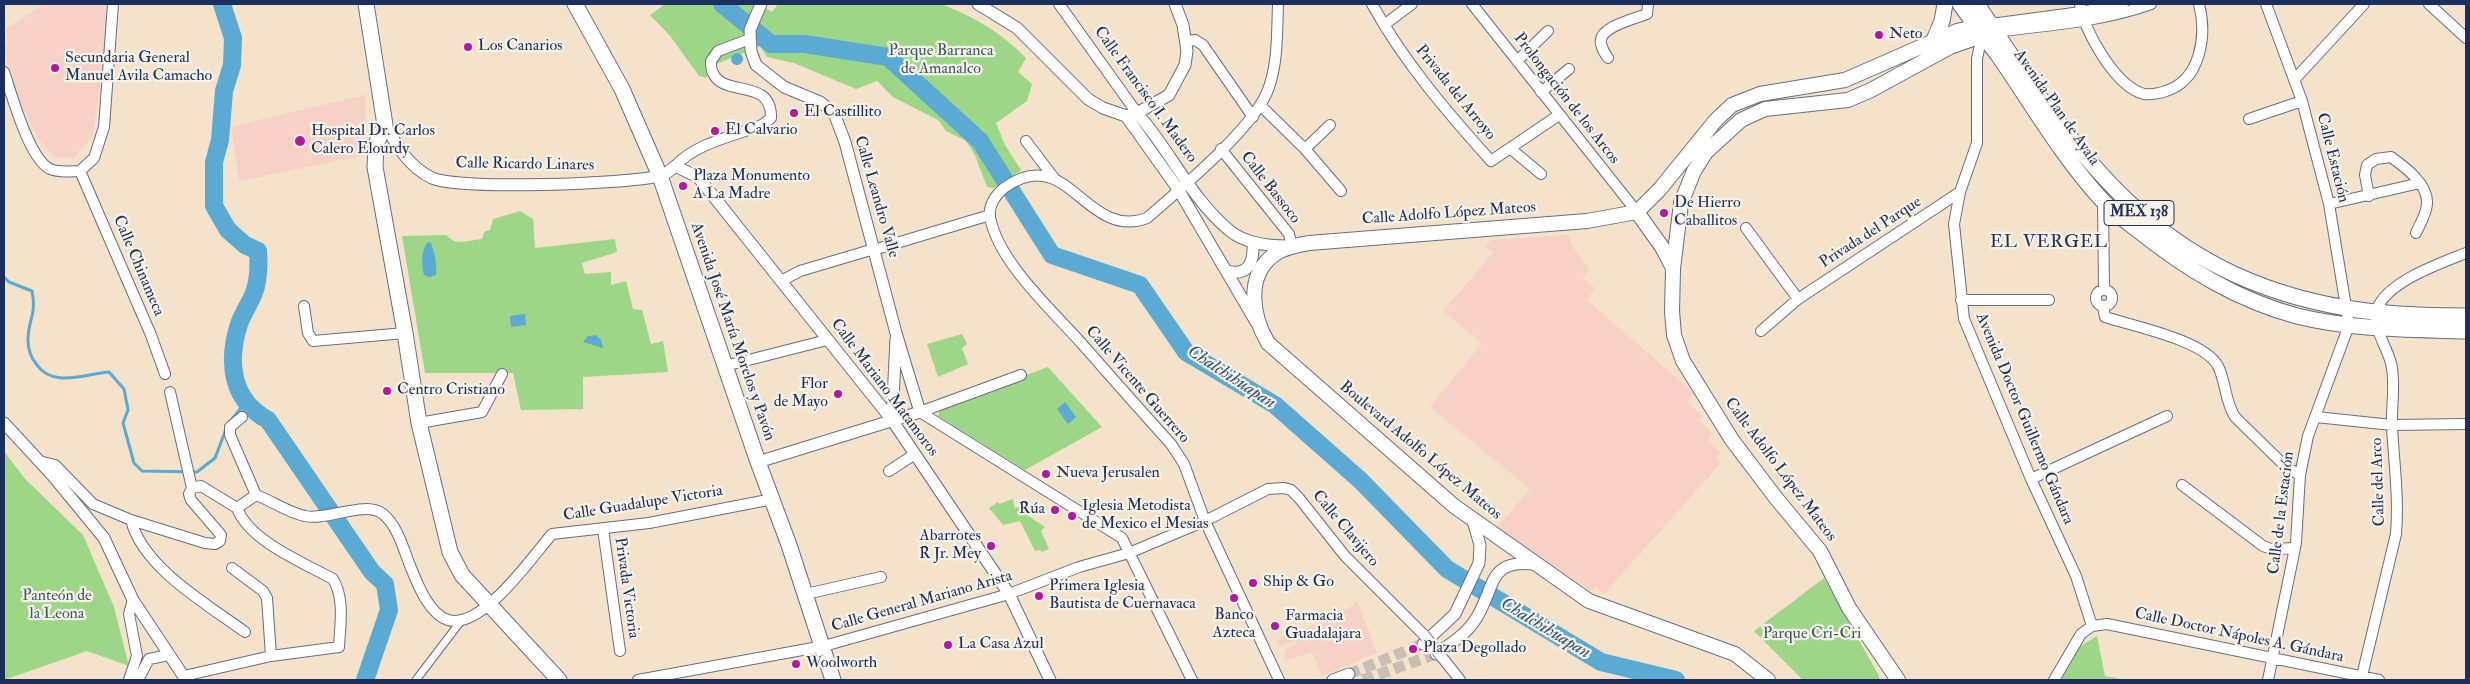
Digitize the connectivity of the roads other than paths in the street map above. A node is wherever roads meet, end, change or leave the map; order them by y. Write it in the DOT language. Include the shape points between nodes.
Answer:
graph roads {
  1 [pos="113,4"];
  2 [pos="366,4"];
  3 [pos="575,4"];
  4 [pos="761,4"];
  5 [pos="978,4"];
  6 [pos="1059,4"];
  7 [pos="1175,4"];
  8 [pos="1278,4"];
  9 [pos="1372,4"];
  10 [pos="1412,4"];
  11 [pos="1472,4"];
  12 [pos="1648,4"];
  13 [pos="1945,4"];
  14 [pos="1960,4"];
  15 [pos="1978,4"];
  16 [pos="2123,4"];
  17 [pos="2151,4"];
  18 [pos="2199,4"];
  19 [pos="2266,4"];
  20 [pos="2364,4"];
  21 [pos="2429,4"];
  22 [pos="2081,12"];
  23 [pos="1384,25"];
  24 [pos="1986,29"];
  25 [pos="1548,30"];
  26 [pos="750,34"];
  27 [pos="2466,38"];
  28 [pos="1934,40"];
  29 [pos="1187,41"];
  30 [pos="1608,58"];
  31 [pos="1517,61"];
  32 [pos="1569,69"];
  33 [pos="4,72"];
  34 [pos="2295,80"];
  35 [pos="1541,92"];
  36 [pos="2302,101"];
  37 [pos="1261,106"];
  38 [pos="1132,115"];
  39 [pos="1559,115"];
  40 [pos="1253,117"];
  41 [pos="2249,119"];
  42 [pos="385,125"];
  43 [pos="1330,125"];
  44 [pos="1026,141"];
  45 [pos="1221,149"];
  46 [pos="1305,149"];
  47 [pos="1511,150"];
  48 [pos="676,166"];
  49 [pos="80,171"];
  50 [pos="1541,174"];
  51 [pos="660,176"];
  52 [pos="1054,178"];
  53 [pos="2420,183"];
  54 [pos="1182,185"];
  55 [pos="1341,191"];
  56 [pos="1960,192"];
  57 [pos="2369,196"];
  58 [pos="2103,201"];
  59 [pos="2329,204"];
  60 [pos="990,210"];
  61 [pos="1637,212"];
  62 [pos="1746,228"];
  63 [pos="2416,233"];
  64 [pos="1253,242"];
  65 [pos="1292,247"];
  66 [pos="877,249"];
  67 [pos="2466,253"];
  68 [pos="1673,269"];
  69 [pos="1227,271"];
  70 [pos="783,280"];
  71 [pos="1798,299"];
  72 [pos="1961,300"];
  73 [pos="2049,300"];
  74 [pos="304,306"];
  75 [pos="2346,308"];
  76 [pos="2376,312"];
  77 [pos="2466,316"];
  78 [pos="2349,325"];
  79 [pos="2378,328"];
  80 [pos="1260,329"];
  81 [pos="1761,331"];
  82 [pos="2466,331"];
  83 [pos="405,333"];
  84 [pos="896,333"];
  85 [pos="828,340"];
  86 [pos="725,366"];
  87 [pos="165,374"];
  88 [pos="502,374"];
  89 [pos="1021,375"];
  90 [pos="170,392"];
  91 [pos="920,412"];
  92 [pos="2167,416"];
  93 [pos="242,417"];
  94 [pos="2316,417"];
  95 [pos="892,420"];
  96 [pos="418,423"];
  97 [pos="4,424"];
  98 [pos="2466,424"];
  99 [pos="2392,425"];
  100 [pos="915,454"];
  101 [pos="39,461"];
  102 [pos="758,462"];
  103 [pos="889,472"];
  104 [pos="2300,475"];
  105 [pos="2031,479"];
  106 [pos="2182,485"];
  107 [pos="192,488"];
  108 [pos="256,495"];
  109 [pos="773,499"];
  110 [pos="237,508"];
  111 [pos="131,520"];
  112 [pos="1473,520"];
  113 [pos="1205,521"];
  114 [pos="603,529"];
  115 [pos="2295,548"];
  116 [pos="1129,553"];
  117 [pos="1535,564"];
  118 [pos="232,568"];
  119 [pos="881,577"];
  120 [pos="806,594"];
  121 [pos="1009,594"];
  122 [pos="133,600"];
  123 [pos="489,606"];
  124 [pos="461,621"];
  125 [pos="2092,626"];
  126 [pos="245,632"];
  127 [pos="1423,640"];
  128 [pos="824,646"];
  129 [pos="1876,648"];
  130 [pos="620,651"];
  131 [pos="169,655"];
  132 [pos="1439,655"];
  133 [pos="271,656"];
  134 [pos="2273,658"];
  135 [pos="1349,674"];
  136 [pos="185,678"];
  137 [pos="2362,679"];
  138 [pos="129,680"];
  139 [pos="138,680"];
  140 [pos="416,680"];
  141 [pos="559,680"];
  142 [pos="638,680"];
  143 [pos="833,680"];
  144 [pos="1050,680"];
  145 [pos="1192,680"];
  146 [pos="1279,680"];
  147 [pos="1333,680"];
  148 [pos="1460,680"];
  149 [pos="1768,680"];
  150 [pos="1886,680"];
  151 [pos="1898,680"];
  152 [pos="2054,680"];
  153 [pos="2268,680"];
  154 [pos="2379,680"];
  1 -- 49 [label="street" via="104,127 94,158"];
  2 -- 42 [label="main road"];
  3 -- 51 [label="main road, Avenida José María Morelos y Pavón" via="622,89"];
  4 -- 26 [label="street"];
  5 -- 38 [label="street" via="1017,28 1088,99 1103,108"];
  6 -- 38 [label="street, Calle Francisco I. Madero"];
  7 -- 29 [label="street"];
  8 -- 37 [label="street" via="1273,71"];
  9 -- 23 [label="street, Privada del Arroyo"];
  10 -- 23 [label="street"];
  11 -- 31 [label="street, Prolongación de los Arcos"];
  12 -- 30 [label="street" via="1647,14 1609,28 1602,35 1600,43"];
  13 -- 28 [label="main road"];
  14 -- 24 [label="main road, Avenida Plan de Ayala / MEX 138"];
  15 -- 24 [label="main road, Avenida Plan de Ayala / MEX 138"];
  16 -- 22 [label="street"];
  17 -- 22 [label="street" via="2124,13"];
  18 -- 22 [label="street" via="2203,33 2190,76 2176,88 2145,94 2132,88 2116,73 2101,52"];
  19 -- 34 [label="street, Calle Estación"];
  20 -- 34 [label="street"];
  21 -- 27 [label="street"];
  22 -- 24 [label="street" via="2054,20"];
  23 -- 47 [label="street, Privada del Arroyo" via="1443,107 1491,161"];
  24 -- 28 [label="main road"];
  24 -- 56 [label="street, Avenida Doctor Guillermo Gándara" via="1977,59 1977,143"];
  24 -- 58 [label="main road, Avenida Plan de Ayala / MEX 138" via="2066,159"];
  24 -- 68 [label="main road, Calle Adolfo López Mateos" via="1848,100 1765,109 1741,120 1706,152 1694,171 1681,203"];
  24 -- 75 [label="main road, Avenida Plan de Ayala / MEX 138" via="2116,192 2170,238 2239,278 2276,291"];
  25 -- 31 [label="street"];
  26 -- 48 [label="street" via="718,51 711,61 713,73 718,80 760,94 768,100 771,118 762,125 696,150"];
  26 -- 66 [label="street, Calle Leandro Valle" via="756,65 768,77 784,88 820,102 834,113"];
  28 -- 61 [label="main road" via="1845,80 1760,94 1732,105"];
  29 -- 38 [label="street" via="1186,65 1169,95"];
  29 -- 40 [label="street" via="1195,40 1203,45"];
  31 -- 35 [label="street, Prolongación de los Arcos"];
  32 -- 35 [label="street"];
  33 -- 49 [label="street" via="30,146 49,169"];
  34 -- 36 [label="street, Calle Estación"];
  35 -- 39 [label="street, Prolongación de los Arcos"];
  36 -- 41 [label="street"];
  36 -- 59 [label="street, Calle Estación"];
  37 -- 40 [label="street"];
  37 -- 46 [label="street"];
  38 -- 54 [label="street, Calle Francisco I. Madero"];
  39 -- 47 [label="street, Privada del Arroyo"];
  39 -- 61 [label="street, Prolongación de los Arcos"];
  40 -- 45 [label="street"];
  42 -- 51 [label="street, Calle Ricardo Linares" via="409,160 420,172 434,179 476,184 600,182"];
  42 -- 83 [label="main road" via="376,144 375,167"];
  43 -- 46 [label="street"];
  44 -- 52 [label="street"];
  45 -- 54 [label="street"];
  45 -- 65 [label="street, Calle Bassoco" via="1289,234"];
  46 -- 55 [label="street"];
  47 -- 50 [label="street"];
  48 -- 51 [label="street"];
  48 -- 70 [label="street, Calle Mariano Matamoros" via="698,177 708,187"];
  49 -- 87 [label="street, Calle Chinameca"];
  51 -- 86 [label="main road, Avenida José María Morelos y Pavón"];
  52 -- 54 [label="street" via="1104,214 1138,221 1147,218"];
  52 -- 60 [label="street" via="1024,178 1001,190"];
  53 -- 57 [label="street"];
  53 -- 57 [label="street" via="2391,157 2376,158 2367,166 2365,175"];
  53 -- 63 [label="street" via="2428,205"];
  54 -- 64 [label="street, Calle Adolfo López Mateos" via="1230,231"];
  54 -- 69 [label="street, Boulevard Adolfo López Mateos"];
  56 -- 71 [label="street, Privada del Parque"];
  56 -- 72 [label="street, Avenida Doctor Guillermo Gándara" via="1954,224"];
  57 -- 59 [label="street"];
  58 -- 78 [label="main road, Avenida Plan de Ayala / MEX 138" via="2164,251 2238,295 2299,316"];
  58 -- 104 [label="street" via="2104,290 2096,296 2096,301 2103,307 2105,317 2183,342 2203,352 2216,363 2235,418 2286,467"];
  59 -- 75 [label="street, Calle Estación"];
  60 -- 66 [label="street"];
  60 -- 113 [label="street, Calle Vicente Guerrero" via="1000,245 1030,288 1170,444 1184,464"];
  61 -- 65 [label="main road, Calle Adolfo López Mateos" via="1587,221 1403,234"];
  61 -- 68 [label="main road, Calle Adolfo López Mateos"];
  62 -- 71 [label="street"];
  64 -- 65 [label="street, Calle Adolfo López Mateos"];
  64 -- 69 [label="street" via="1253,260 1249,268 1242,272"];
  65 -- 80 [label="main road, Calle Adolfo López Mateos" via="1276,253 1261,271 1253,295"];
  66 -- 70 [label="street" via="800,271"];
  66 -- 84 [label="street, Calle Leandro Valle"];
  67 -- 76 [label="street" via="2401,285 2382,301"];
  68 -- 129 [label="main road, Calle Adolfo López Mateos" via="1674,335 1683,361 1732,440 1820,551 1849,608"];
  69 -- 80 [label="street, Boulevard Adolfo López Mateos"];
  70 -- 85 [label="street, Calle Mariano Matamoros"];
  71 -- 81 [label="street, Privada del Parque"];
  72 -- 73 [label="street"];
  72 -- 105 [label="street, Avenida Doctor Guillermo Gándara" via="1976,351"];
  74 -- 83 [label="street" via="308,333 313,341"];
  75 -- 76 [label="main road, Avenida Plan de Ayala / MEX 138"];
  75 -- 78 [label="street, Calle Estación"];
  76 -- 77 [label="main road, Avenida Plan de Ayala / MEX 138"];
  76 -- 79 [label="street, Calle del Arco"];
  78 -- 79 [label="main road, Avenida Plan de Ayala / MEX 138"];
  78 -- 94 [label="street, Calle de la Estación"];
  79 -- 82 [label="main road, Avenida Plan de Ayala / MEX 138"];
  79 -- 99 [label="street, Calle del Arco" via="2393,377"];
  80 -- 112 [label="main road, Boulevard Adolfo López Mateos" via="1277,353"];
  83 -- 96 [label="main road"];
  84 -- 91 [label="street, Calle Leandro Valle"];
  84 -- 95 [label="street"];
  85 -- 86 [label="street"];
  85 -- 95 [label="street, Calle Mariano Matamoros"];
  86 -- 102 [label="main road, Avenida José María Morelos y Pavón"];
  88 -- 96 [label="street" via="482,412"];
  89 -- 91 [label="street"];
  90 -- 107 [label="street"];
  91 -- 95 [label="street"];
  91 -- 116 [label="street" via="1122,538"];
  92 -- 105 [label="street"];
  93 -- 108 [label="street" via="230,427 230,435"];
  94 -- 99 [label="street"];
  94 -- 104 [label="street, Calle de la Estación" via="2308,436"];
  95 -- 100 [label="street, Calle Mariano Matamoros"];
  95 -- 102 [label="street"];
  96 -- 123 [label="main road" via="450,552 462,576"];
  97 -- 101 [label="street"];
  98 -- 99 [label="street"];
  99 -- 137 [label="street, Calle del Arco" via="2398,509 2396,534"];
  100 -- 103 [label="street"];
  100 -- 121 [label="street, Calle Mariano Matamoros"];
  101 -- 111 [label="street" via="55,465 93,504"];
  101 -- 122 [label="street" via="104,538"];
  102 -- 109 [label="main road, Avenida José María Morelos y Pavón"];
  104 -- 115 [label="street, Calle de la Estación"];
  105 -- 125 [label="street, Avenida Doctor Guillermo Gándara" via="2076,576"];
  106 -- 115 [label="street" via="2263,546"];
  107 -- 110 [label="street" via="201,486"];
  107 -- 111 [label="street" via="191,500 221,535 215,544"];
  108 -- 110 [label="street"];
  108 -- 124 [label="street" via="305,516 372,509 383,514 393,526 433,608 448,620"];
  109 -- 114 [label="street, Calle Guadalupe Victoria"];
  109 -- 120 [label="main road, Avenida José María Morelos y Pavón"];
  110 -- 133 [label="street" via="241,520 254,532 333,579 338,587 339,647"];
  111 -- 126 [label="street" via="153,561"];
  112 -- 117 [label="main road, Boulevard Adolfo López Mateos"];
  112 -- 127 [label="street" via="1480,545 1479,563 1461,605 1448,623"];
  113 -- 116 [label="street, Calle General Mariano Arista"];
  113 -- 127 [label="street, Calle Clavijero" via="1268,489 1291,490 1345,556"];
  113 -- 146 [label="street, Calle Vicente Guerrero"];
  114 -- 123 [label="street, Calle Guadalupe Victoria" via="552,534"];
  114 -- 130 [label="street, Privada Victoria"];
  115 -- 134 [label="street, Calle de la Estación"];
  116 -- 121 [label="street, Calle General Mariano Arista" via="1079,567"];
  116 -- 145 [label="street"];
  117 -- 132 [label="street" via="1511,563 1499,571 1477,617 1460,639"];
  117 -- 149 [label="main road, Boulevard Adolfo López Mateos" via="1589,601 1735,654"];
  118 -- 133 [label="street" via="263,591 267,598"];
  119 -- 120 [label="street"];
  120 -- 128 [label="main road, Avenida José María Morelos y Pavón"];
  121 -- 128 [label="street, Calle General Mariano Arista"];
  121 -- 144 [label="street, Calle Mariano Matamoros"];
  122 -- 131 [label="street"];
  122 -- 138 [label="street" via="129,614 136,656"];
  123 -- 124 [label="street, Calle Guadalupe Victoria"];
  123 -- 141 [label="main road"];
  124 -- 140 [label="street"];
  125 -- 134 [label="street, Calle Doctor Nápoles A. Gándara" via="2106,624"];
  125 -- 152 [label="street" via="2081,634"];
  127 -- 132 [label="street, Calle Clavijero, bridge"];
  128 -- 142 [label="street, Calle General Mariano Arista"];
  128 -- 143 [label="main road, Avenida José María Morelos y Pavón"];
  129 -- 150 [label="main road"];
  129 -- 151 [label="main road, Calle Adolfo López Mateos"];
  131 -- 136 [label="street"];
  131 -- 139 [label="street" via="149,659"];
  132 -- 148 [label="street, Calle Clavijero"];
  133 -- 136 [label="street"];
  134 -- 137 [label="street, Calle Doctor Nápoles A. Gándara"];
  134 -- 153 [label="street, Calle de la Estación"];
  135 -- 147 [label="street"];
  137 -- 154 [label="street, Calle Doctor Nápoles A. Gándara"];
}
